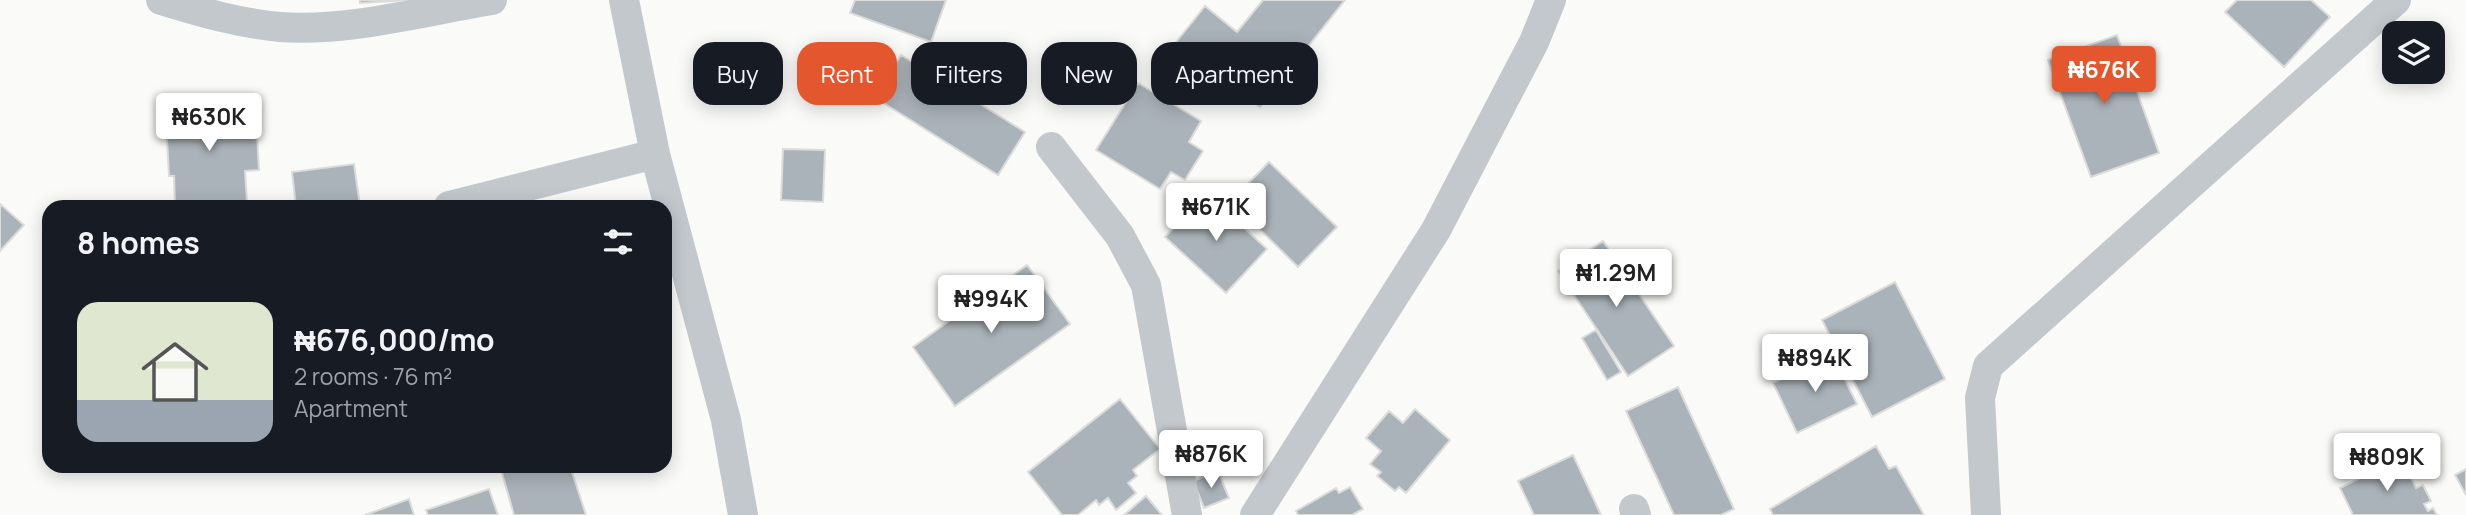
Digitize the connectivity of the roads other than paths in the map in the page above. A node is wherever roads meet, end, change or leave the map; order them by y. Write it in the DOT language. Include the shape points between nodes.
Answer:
graph roads {
  1 [pos="161,0"];
  2 [pos="492,0"];
  3 [pos="622,0"];
  4 [pos="1551,0"];
  5 [pos="2396,0"];
  6 [pos="1051,147"];
  7 [pos="654,154"];
  8 [pos="473,200"];
  9 [pos="666,200"];
  10 [pos="672,220"];
  11 [pos="743,515"];
  12 [pos="1187,515"];
  13 [pos="1255,515"];
  14 [pos="1986,515"];
  1 -- 2 [label="street" via="221,19 282,27 334,25"];
  3 -- 7 [label="street"];
  4 -- 13 [label="street" via="1534,42 1436,230"];
  5 -- 14 [label="street" via="1988,366 1980,398"];
  6 -- 12 [label="street" via="1120,236 1146,285"];
  7 -- 8 [label="street"];
  7 -- 9 [label="street"];
  10 -- 11 [label="street" via="726,420"];
}
